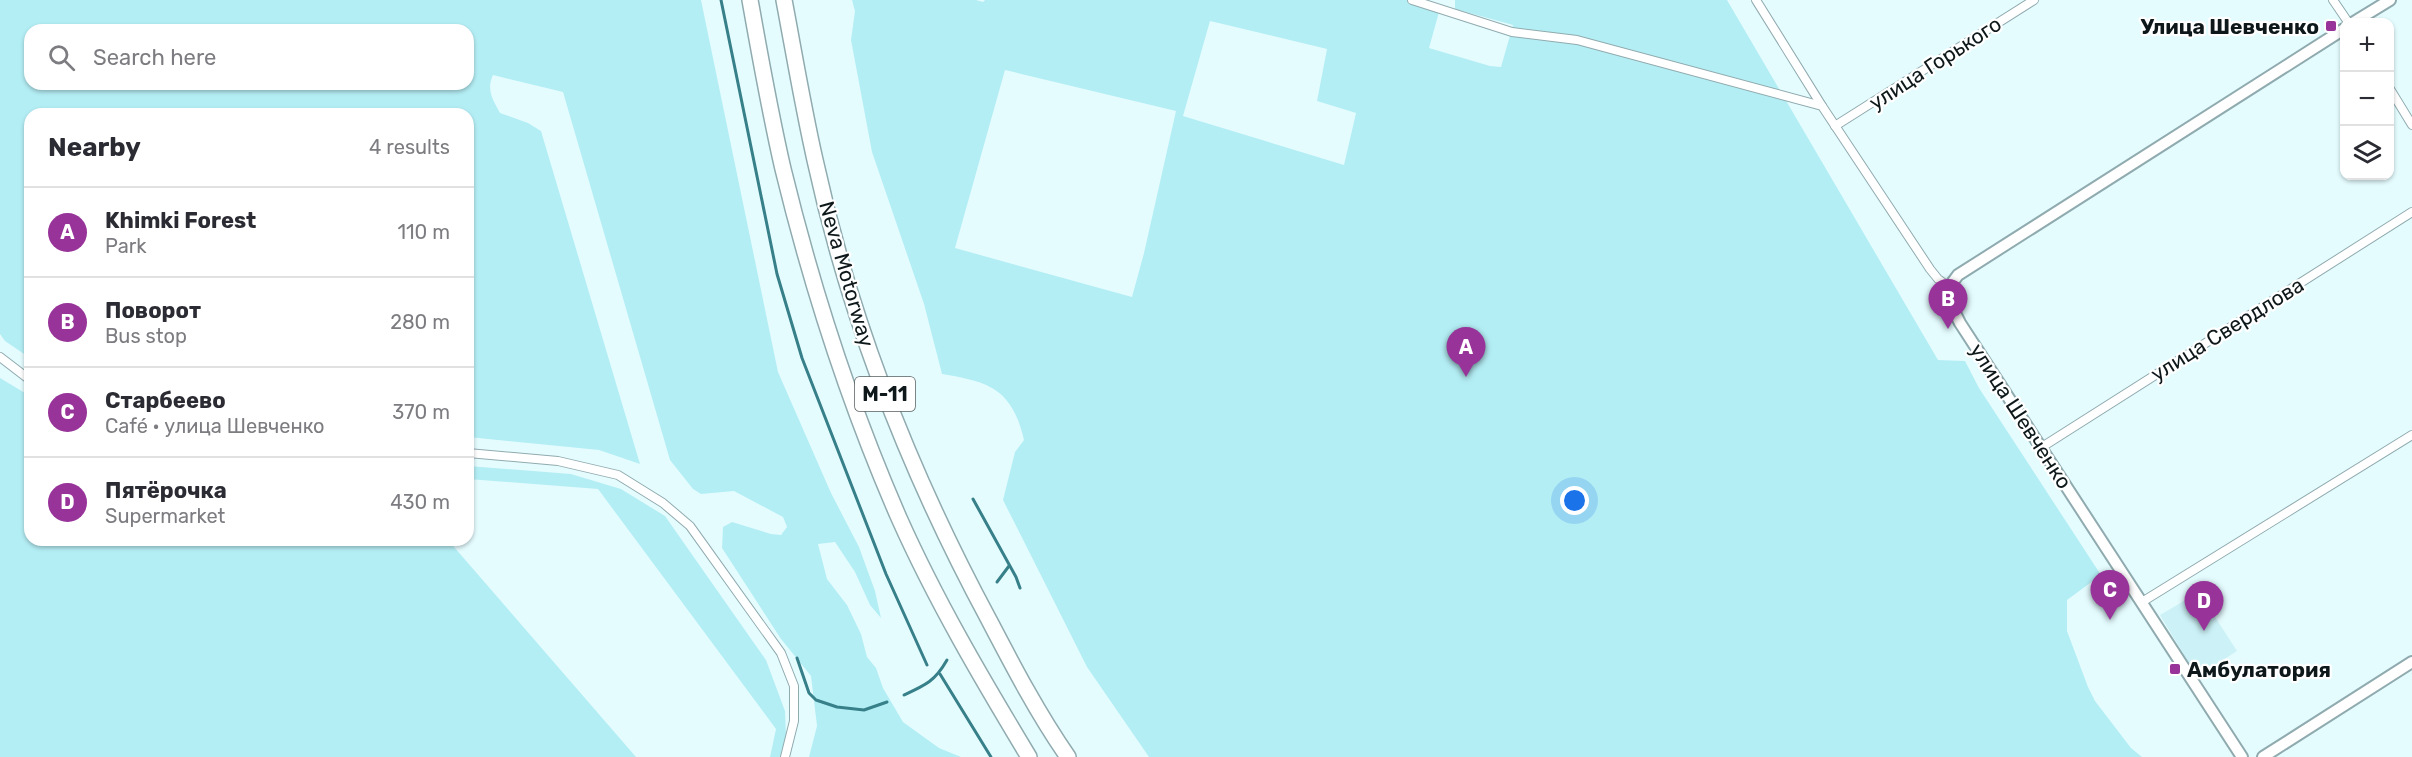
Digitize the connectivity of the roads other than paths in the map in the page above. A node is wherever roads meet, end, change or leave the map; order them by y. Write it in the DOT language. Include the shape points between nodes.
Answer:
graph roads {
  1 [pos="750,0"];
  2 [pos="784,0"];
  3 [pos="1412,0"];
  4 [pos="1756,0"];
  5 [pos="2034,0"];
  6 [pos="2333,0"];
  7 [pos="2390,0"];
  8 [pos="2345,18"];
  9 [pos="2361,18"];
  10 [pos="2340,32"];
  11 [pos="2394,96"];
  12 [pos="1822,106"];
  13 [pos="2412,125"];
  14 [pos="1835,126"];
  15 [pos="2412,212"];
  16 [pos="1949,287"];
  17 [pos="0,357"];
  18 [pos="24,375"];
  19 [pos="2412,435"];
  20 [pos="2042,447"];
  21 [pos="474,454"];
  22 [pos="2142,602"];
  23 [pos="2412,662"];
  24 [pos="785,757"];
  25 [pos="1029,757"];
  26 [pos="1068,757"];
  27 [pos="2242,757"];
  28 [pos="2263,757"];
  1 -- 25 [label="highway, Neva Motorway / М-11" via="802,242 868,442 934,590"];
  2 -- 26 [label="highway, Neva Motorway / М-11" via="815,161 877,371 915,468 964,574"];
  3 -- 12 [label="street" via="1512,32 1577,40"];
  4 -- 12 [label="street"];
  5 -- 14 [label="street, улица Горького"];
  6 -- 8 [label="street"];
  7 -- 9 [label="main road"];
  10 -- 16 [label="main road" via="1958,275"];
  11 -- 13 [label="street"];
  12 -- 14 [label="street"];
  14 -- 16 [label="street" via="1930,269"];
  15 -- 20 [label="street, улица Свердлова"];
  16 -- 20 [label="main road, улица Шевченко" via="1950,303 1960,323"];
  17 -- 18 [label="street"];
  19 -- 22 [label="street"];
  20 -- 22 [label="main road, улица Шевченко"];
  21 -- 24 [label="street" via="558,461 618,475 663,503 690,526 781,653 794,686 794,722"];
  22 -- 27 [label="main road, улица Шевченко"];
  23 -- 28 [label="main road"];
}
